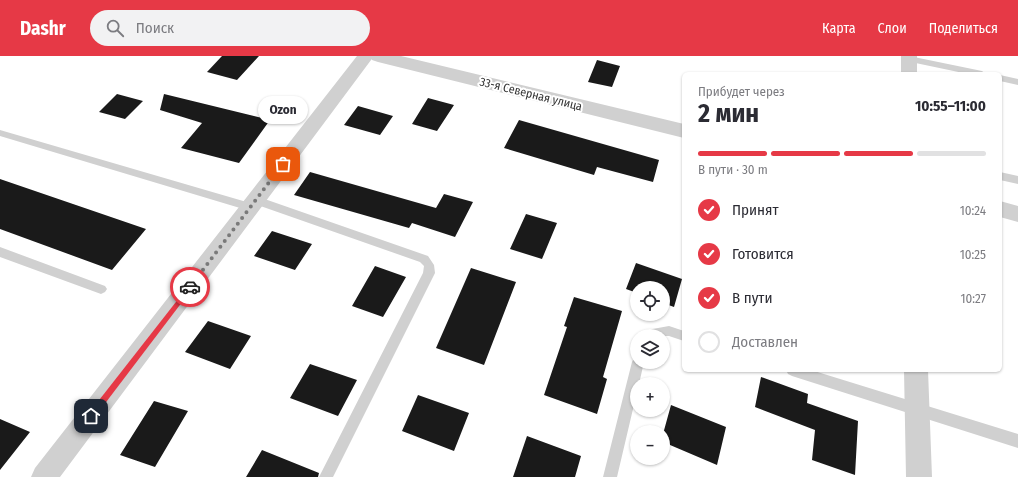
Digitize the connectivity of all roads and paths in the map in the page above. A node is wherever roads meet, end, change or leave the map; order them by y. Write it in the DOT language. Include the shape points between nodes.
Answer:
graph roads {
  1 [pos="366,56"];
  2 [pos="378,56"];
  3 [pos="909,63"];
  4 [pos="969,72"];
  5 [pos="1002,78"];
  6 [pos="1018,82"];
  7 [pos="682,131"];
  8 [pos="0,133"];
  9 [pos="1002,176"];
  10 [pos="1018,180"];
  11 [pos="253,204"];
  12 [pos="1002,210"];
  13 [pos="1018,214"];
  14 [pos="0,252"];
  15 [pos="101,290"];
  16 [pos="670,331"];
  17 [pos="682,335"];
  18 [pos="636,369"];
  19 [pos="798,372"];
  20 [pos="916,372"];
  21 [pos="917,409"];
  22 [pos="1018,441"];
  23 [pos="44,477"];
  24 [pos="326,477"];
  25 [pos="610,477"];
  26 [pos="919,477"];
  1 -- 11 [label="street"];
  2 -- 7 [label="street, 33-я Северная улица"];
  3 -- 4 [label="lane"];
  5 -- 6 [label="lane"];
  8 -- 11 [label="lane"];
  9 -- 10 [label="lane"];
  11 -- 23 [label="street"];
  11 -- 24 [label="lane" via="424,259 429,265 429,273"];
  12 -- 13 [label="street"];
  14 -- 15 [label="lane"];
  16 -- 17 [label="lane"];
  18 -- 25 [label="lane"];
  19 -- 21 [label="lane"];
  20 -- 21 [label="street"];
  21 -- 22 [label="lane"];
  21 -- 26 [label="street"];
}
